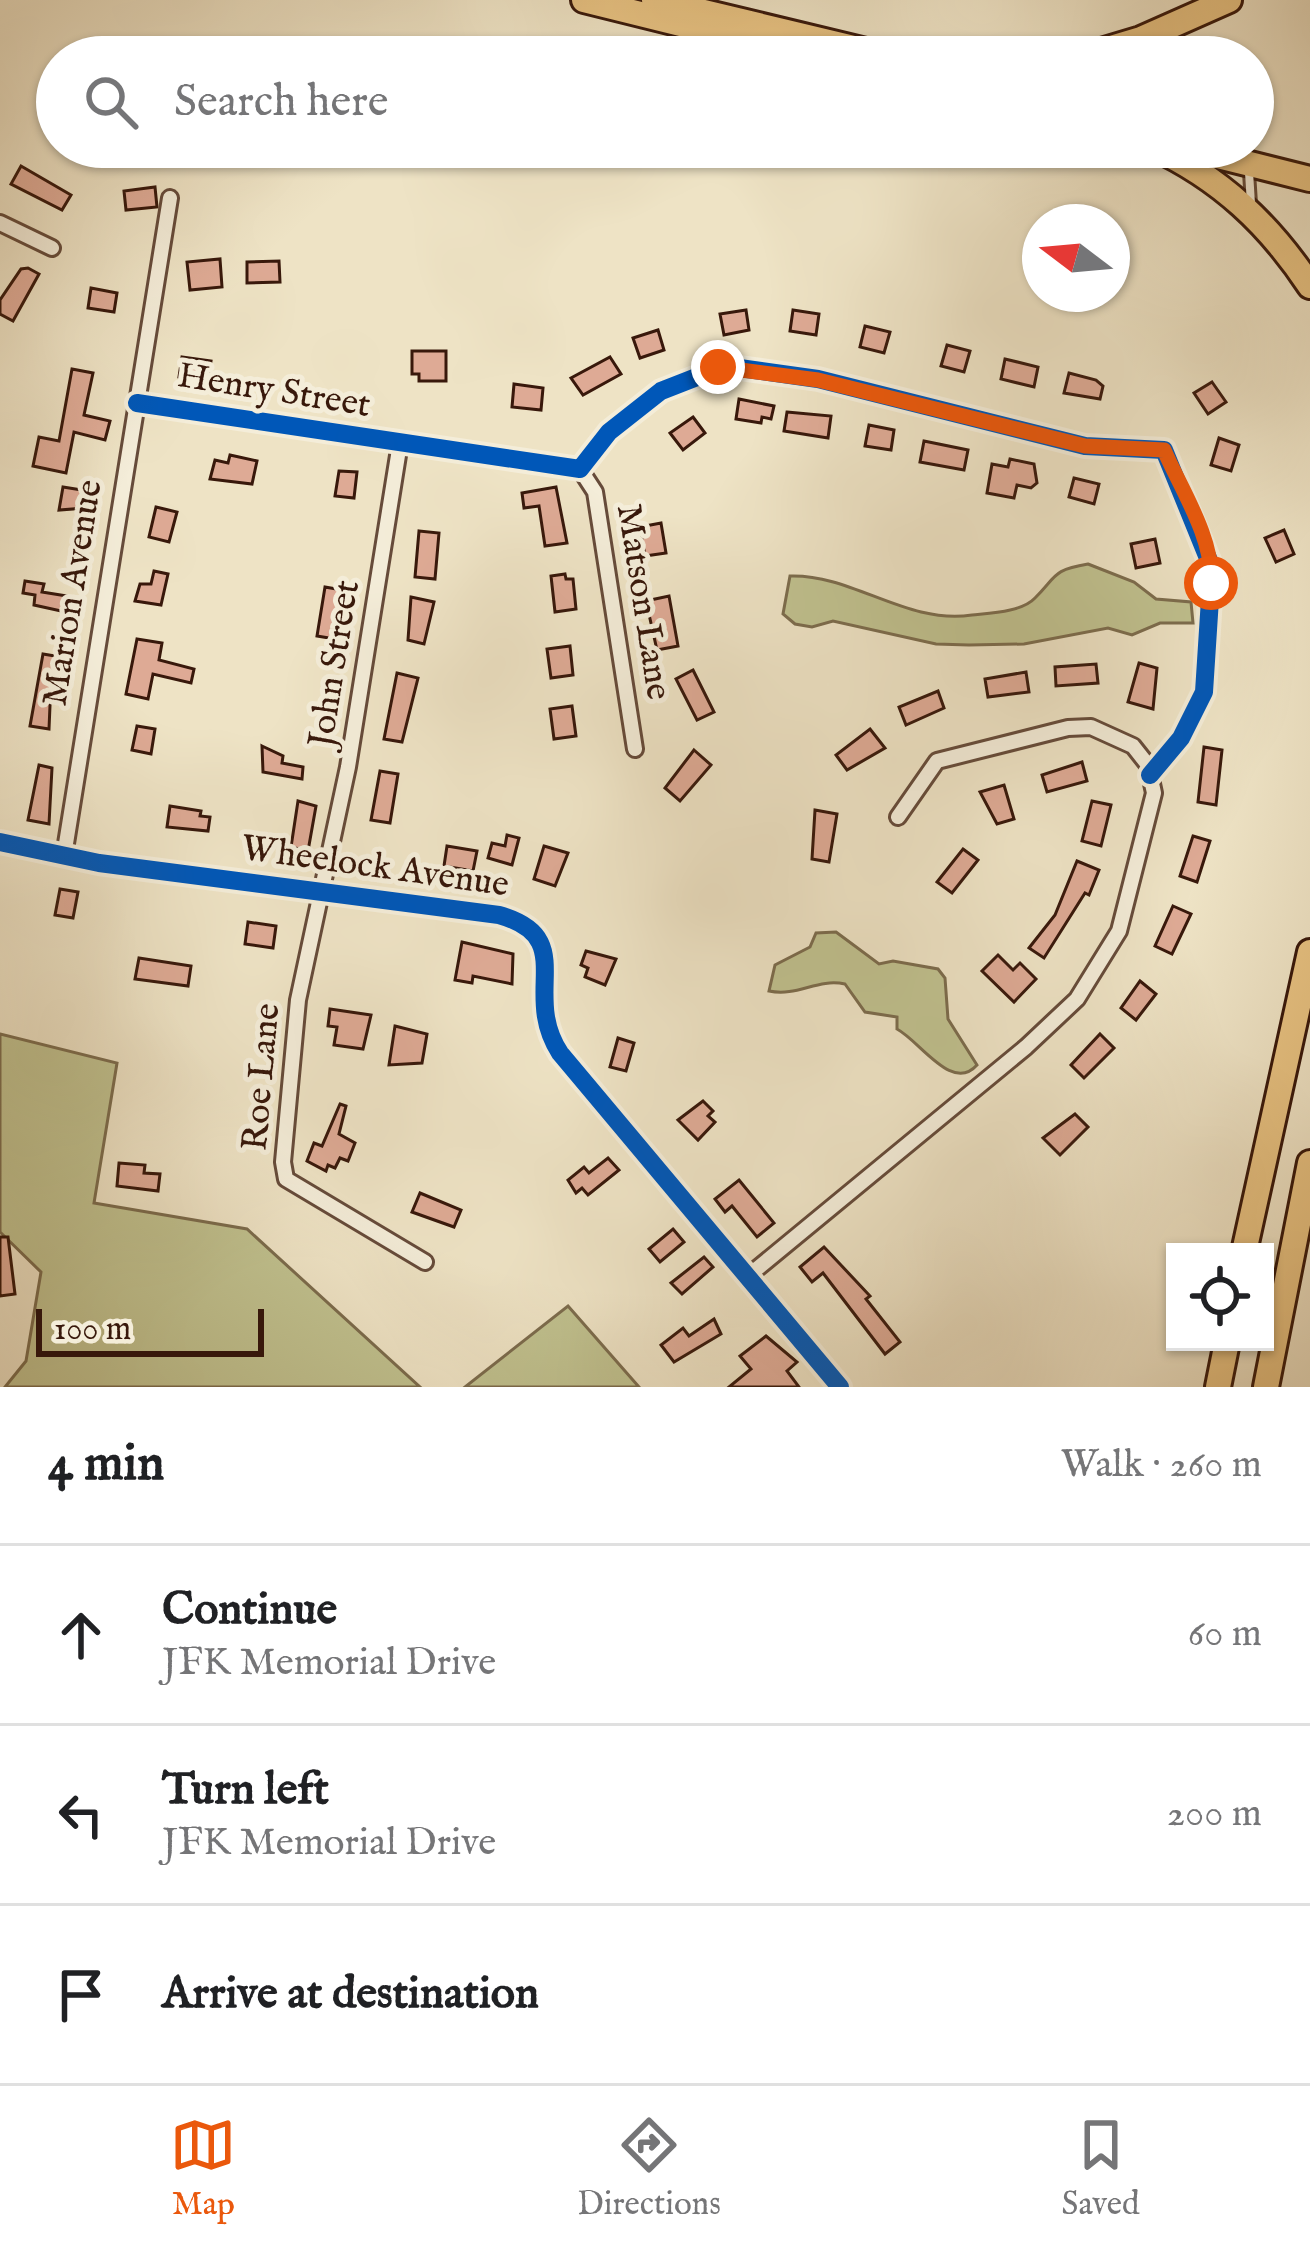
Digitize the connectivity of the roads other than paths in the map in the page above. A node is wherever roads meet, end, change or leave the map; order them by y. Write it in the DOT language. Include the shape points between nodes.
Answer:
graph roads {
  1 [pos="584,0"];
  2 [pos="655,0"];
  3 [pos="1229,0"];
  4 [pos="729,36"];
  5 [pos="806,36"];
  6 [pos="1150,36"];
  7 [pos="1274,156"];
  8 [pos="1310,161"];
  9 [pos="1274,163"];
  10 [pos="1191,168"];
  11 [pos="1250,168"];
  12 [pos="1310,178"];
  13 [pos="170,198"];
  14 [pos="1252,212"];
  15 [pos="0,223"];
  16 [pos="52,248"];
  17 [pos="1310,286"];
  18 [pos="137,403"];
  19 [pos="400,443"];
  20 [pos="580,469"];
  21 [pos="635,749"];
  22 [pos="1150,775"];
  23 [pos="898,817"];
  24 [pos="0,842"];
  25 [pos="64,856"];
  26 [pos="319,892"];
  27 [pos="1310,952"];
  28 [pos="1310,1163"];
  29 [pos="1246,1243"];
  30 [pos="424,1262"];
  31 [pos="747,1277"];
  32 [pos="1225,1351"];
  33 [pos="840,1387"];
  34 [pos="1218,1387"];
  35 [pos="1266,1387"];
  1 -- 4 [label="highway"];
  2 -- 5 [label="highway"];
  3 -- 6 [label="highway"];
  7 -- 8 [label="highway"];
  9 -- 12 [label="highway"];
  10 -- 14 [label="highway"];
  11 -- 14 [label="lane"];
  13 -- 18 [label="street, Marion Avenue"];
  14 -- 17 [label="highway"];
  15 -- 16 [label="street"];
  18 -- 19 [label="street, Henry Street"];
  18 -- 25 [label="street, Marion Avenue"];
  19 -- 20 [label="street, Henry Street"];
  19 -- 26 [label="street, John Street" via="348,767"];
  20 -- 21 [label="street, Matson Lane" via="596,492"];
  20 -- 22 [label="street" via="609,432 661,391 725,366 818,380 1085,446 1164,450 1212,568 1204,692"];
  22 -- 23 [label="street" via="1133,746 1114,734 1068,728 938,761"];
  22 -- 31 [label="street" via="1154,793 1133,891 1077,999"];
  24 -- 25 [label="street, Wheelock Avenue"];
  25 -- 26 [label="street, Wheelock Avenue"];
  26 -- 30 [label="street, Roe Lane" via="298,1000 286,1179"];
  26 -- 31 [label="street, Wheelock Avenue" via="499,914 530,926 545,944 542,1001 552,1041"];
  27 -- 29 [label="highway"];
  28 -- 35 [label="highway"];
  31 -- 33 [label="street, Wheelock Avenue"];
  32 -- 34 [label="highway"];
}
